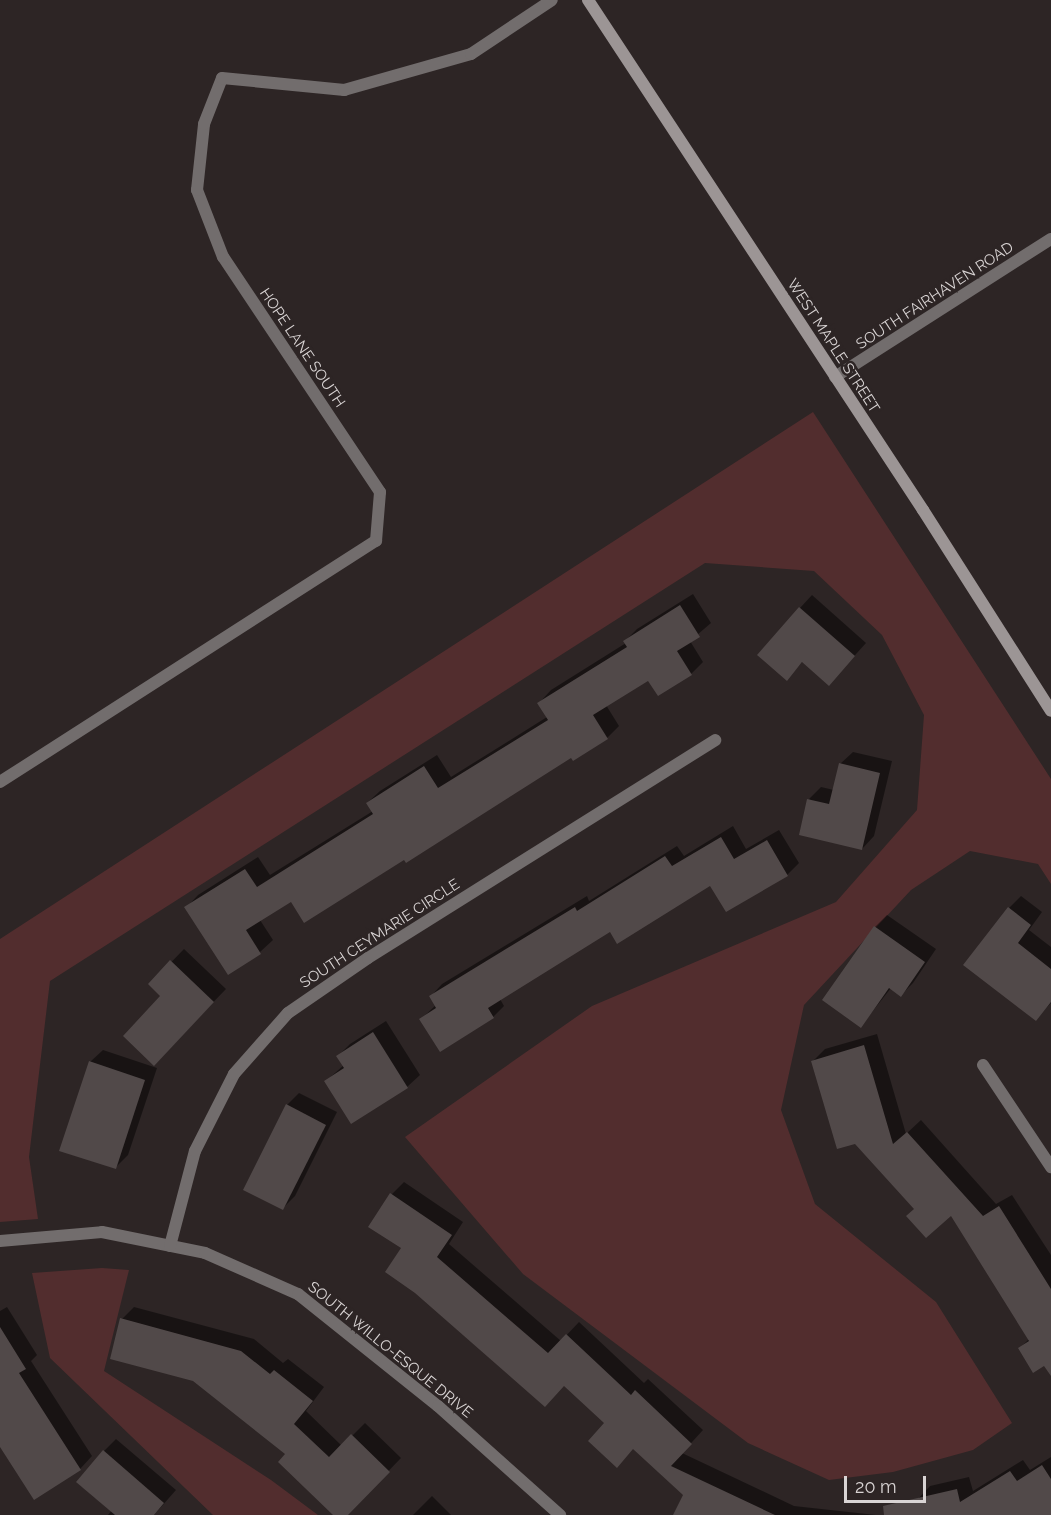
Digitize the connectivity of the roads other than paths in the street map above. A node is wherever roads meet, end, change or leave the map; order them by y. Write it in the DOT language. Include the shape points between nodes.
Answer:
graph roads {
  1 [pos="552,0"];
  2 [pos="588,0"];
  3 [pos="1051,239"];
  4 [pos="835,377"];
  5 [pos="1051,711"];
  6 [pos="715,740"];
  7 [pos="0,782"];
  8 [pos="983,1065"];
  9 [pos="1051,1167"];
  10 [pos="0,1241"];
  11 [pos="170,1246"];
  12 [pos="560,1515"];
  1 -- 7 [label="street, HOPE LANE SOUTH" via="471,54 344,90 222,78 204,124 197,190 223,257 380,492 376,541"];
  2 -- 4 [label="main road, WEST MAPLE STREET"];
  3 -- 4 [label="street, SOUTH FAIRHAVEN ROAD"];
  4 -- 5 [label="main road, WEST MAPLE STREET"];
  6 -- 11 [label="street, SOUTH CEYMARIE CIRCLE" via="368,958 288,1013 234,1074 200,1142"];
  8 -- 9 [label="street"];
  10 -- 11 [label="street, SOUTH WILLO-ESQUE DRIVE" via="102,1232"];
  11 -- 12 [label="street, SOUTH WILLO-ESQUE DRIVE" via="205,1253 298,1294 438,1406"];
}
